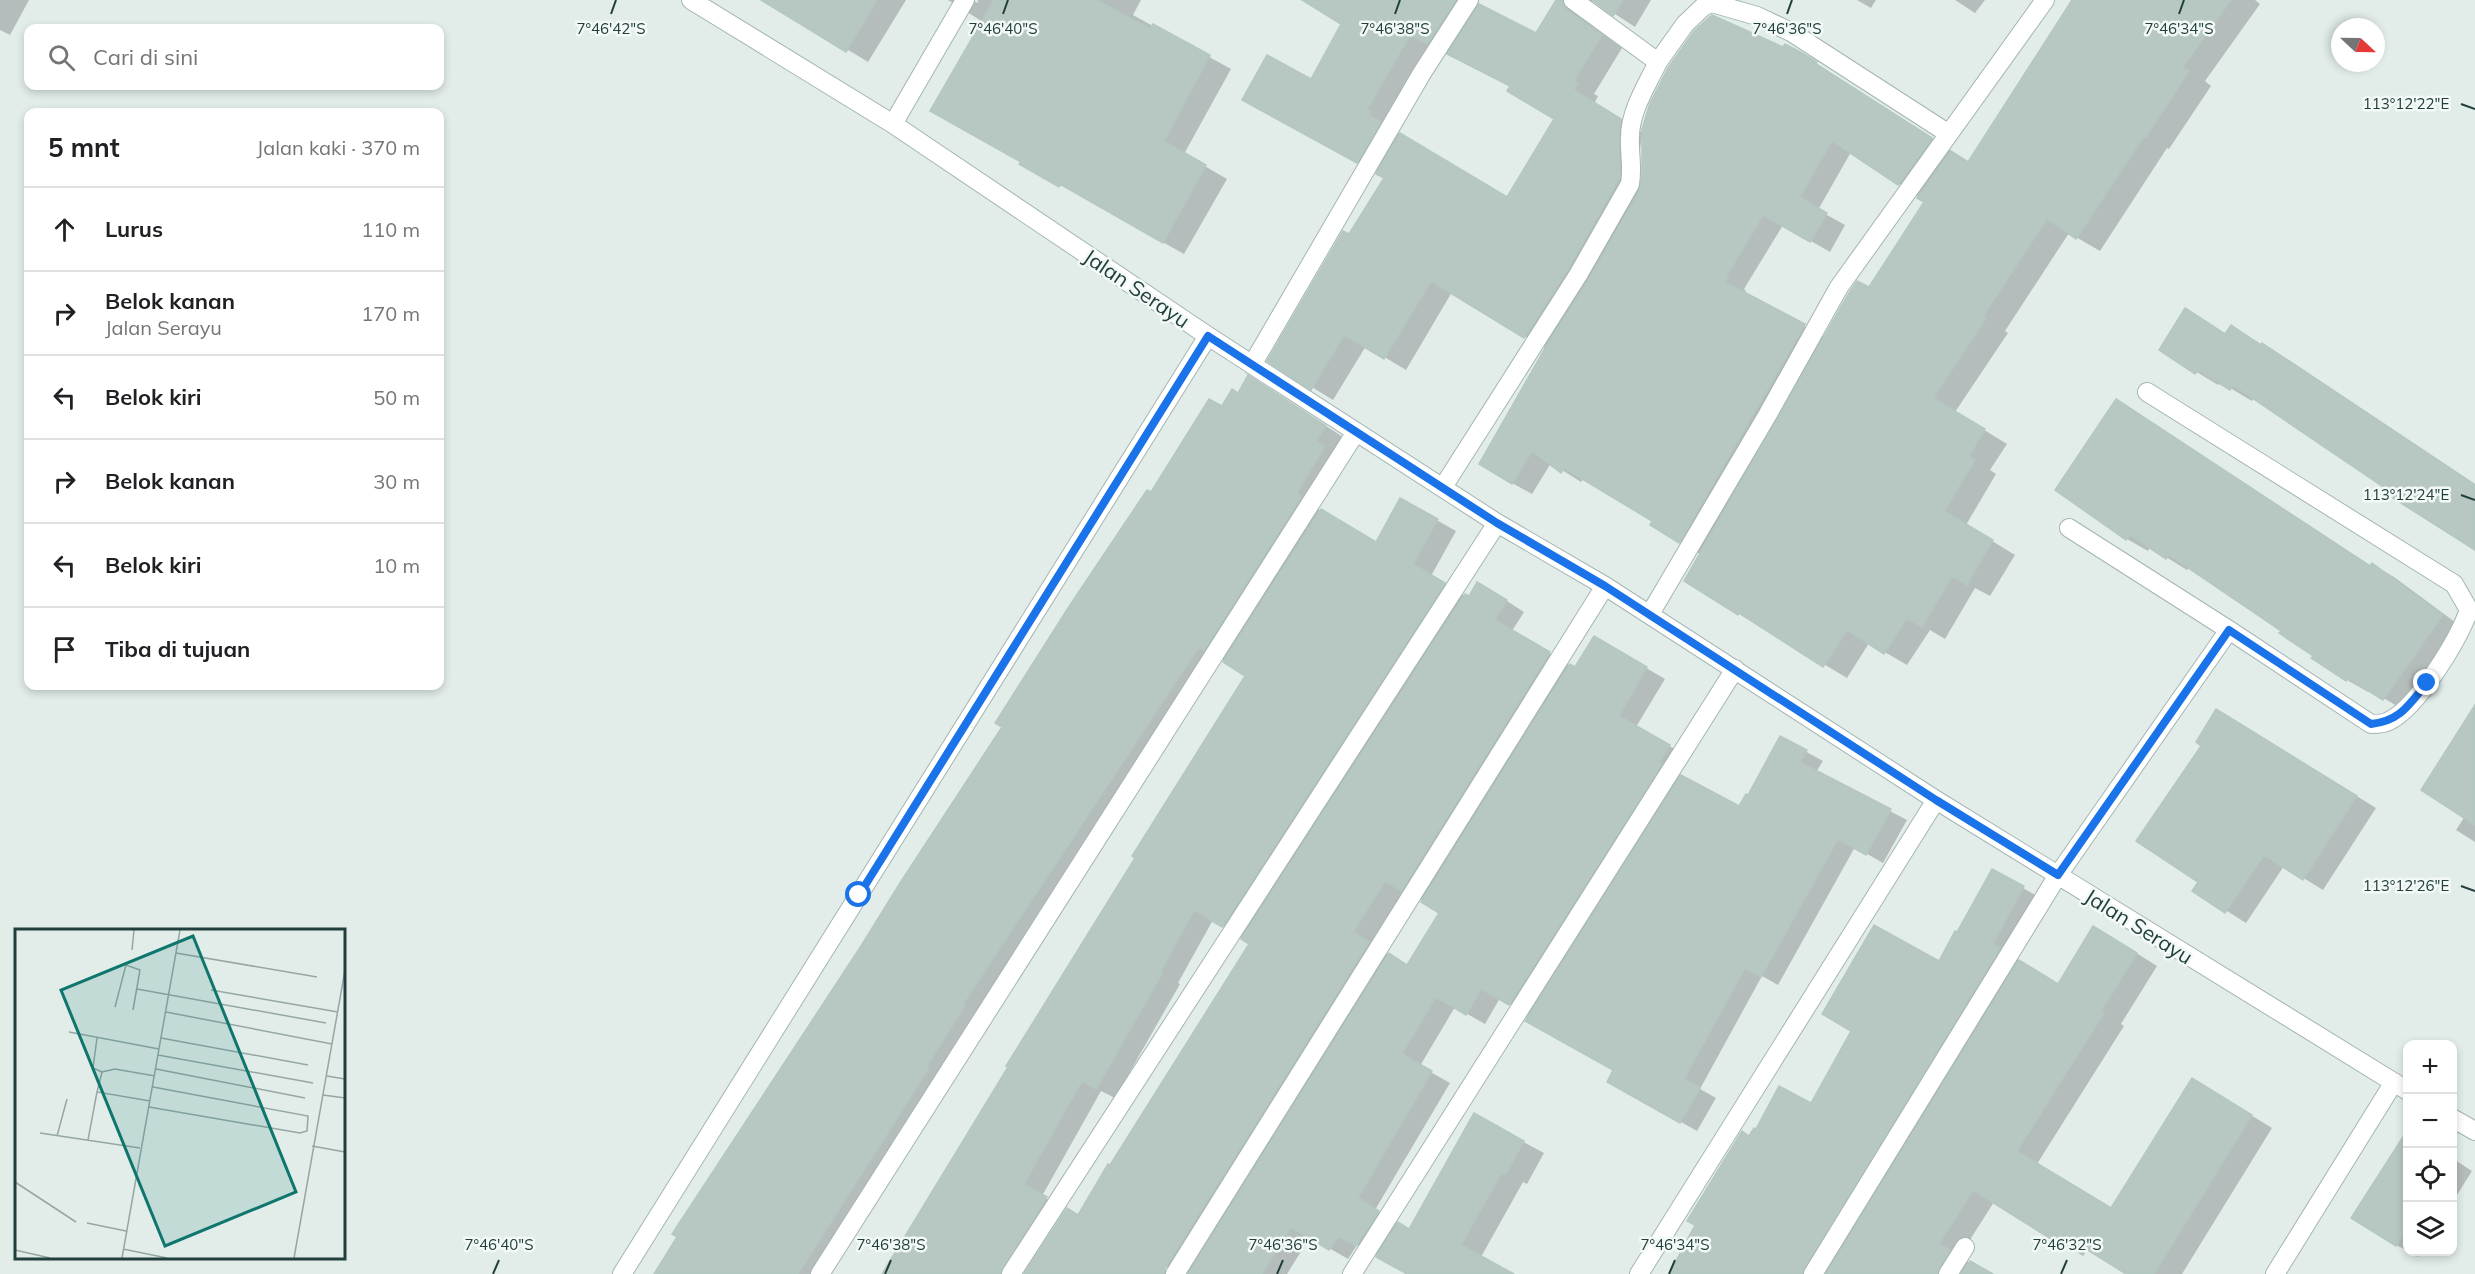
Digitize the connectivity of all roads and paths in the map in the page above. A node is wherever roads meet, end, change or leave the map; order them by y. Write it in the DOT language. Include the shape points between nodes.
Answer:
graph roads {
  1 [pos="691,0"];
  2 [pos="965,0"];
  3 [pos="1469,0"];
  4 [pos="1573,0"];
  5 [pos="2045,0"];
  6 [pos="1658,62"];
  7 [pos="893,124"];
  8 [pos="1949,134"];
  9 [pos="1208,336"];
  10 [pos="1252,364"];
  11 [pos="2148,392"];
  12 [pos="1356,432"];
  13 [pos="1443,487"];
  14 [pos="1497,523"];
  15 [pos="2069,528"];
  16 [pos="1605,586"];
  17 [pos="1650,614"];
  18 [pos="2229,630"];
  19 [pos="1736,669"];
  20 [pos="1936,800"];
  21 [pos="2058,875"];
  22 [pos="2401,1086"];
  23 [pos="2457,1121"];
  24 [pos="2475,1131"];
  25 [pos="1965,1247"];
  26 [pos="622,1274"];
  27 [pos="820,1274"];
  28 [pos="1011,1274"];
  29 [pos="1174,1274"];
  30 [pos="1352,1274"];
  31 [pos="1639,1274"];
  32 [pos="1812,1274"];
  33 [pos="1948,1274"];
  34 [pos="2276,1274"];
  1 -- 7 [label="street, Jalan Serayu"];
  2 -- 7 [label="street"];
  3 -- 10 [label="street"];
  4 -- 6 [label="street"];
  5 -- 8 [label="street"];
  6 -- 8 [label="street" via="1685,24 1712,3 1791,32"];
  6 -- 13 [label="street" via="1629,135 1630,184 1578,275"];
  7 -- 9 [label="street, Jalan Serayu"];
  8 -- 17 [label="street" via="1839,287"];
  9 -- 10 [label="street, Jalan Serayu"];
  9 -- 26 [label="street"];
  10 -- 12 [label="street, Jalan Serayu"];
  11 -- 18 [label="street" via="2454,584 2469,610 2439,668 2402,713 2387,723 2371,724"];
  12 -- 13 [label="street, Jalan Serayu"];
  12 -- 27 [label="street"];
  13 -- 14 [label="street, Jalan Serayu"];
  14 -- 16 [label="street, Jalan Serayu"];
  14 -- 28 [label="street"];
  15 -- 18 [label="street"];
  16 -- 17 [label="street, Jalan Serayu"];
  16 -- 29 [label="street"];
  17 -- 19 [label="street, Jalan Serayu"];
  18 -- 21 [label="street"];
  19 -- 20 [label="street, Jalan Serayu"];
  19 -- 30 [label="street"];
  20 -- 21 [label="street, Jalan Serayu"];
  20 -- 31 [label="street"];
  21 -- 22 [label="street, Jalan Serayu"];
  21 -- 32 [label="street"];
  22 -- 34 [label="street"];
  23 -- 24 [label="street"];
  25 -- 33 [label="street"];
}
